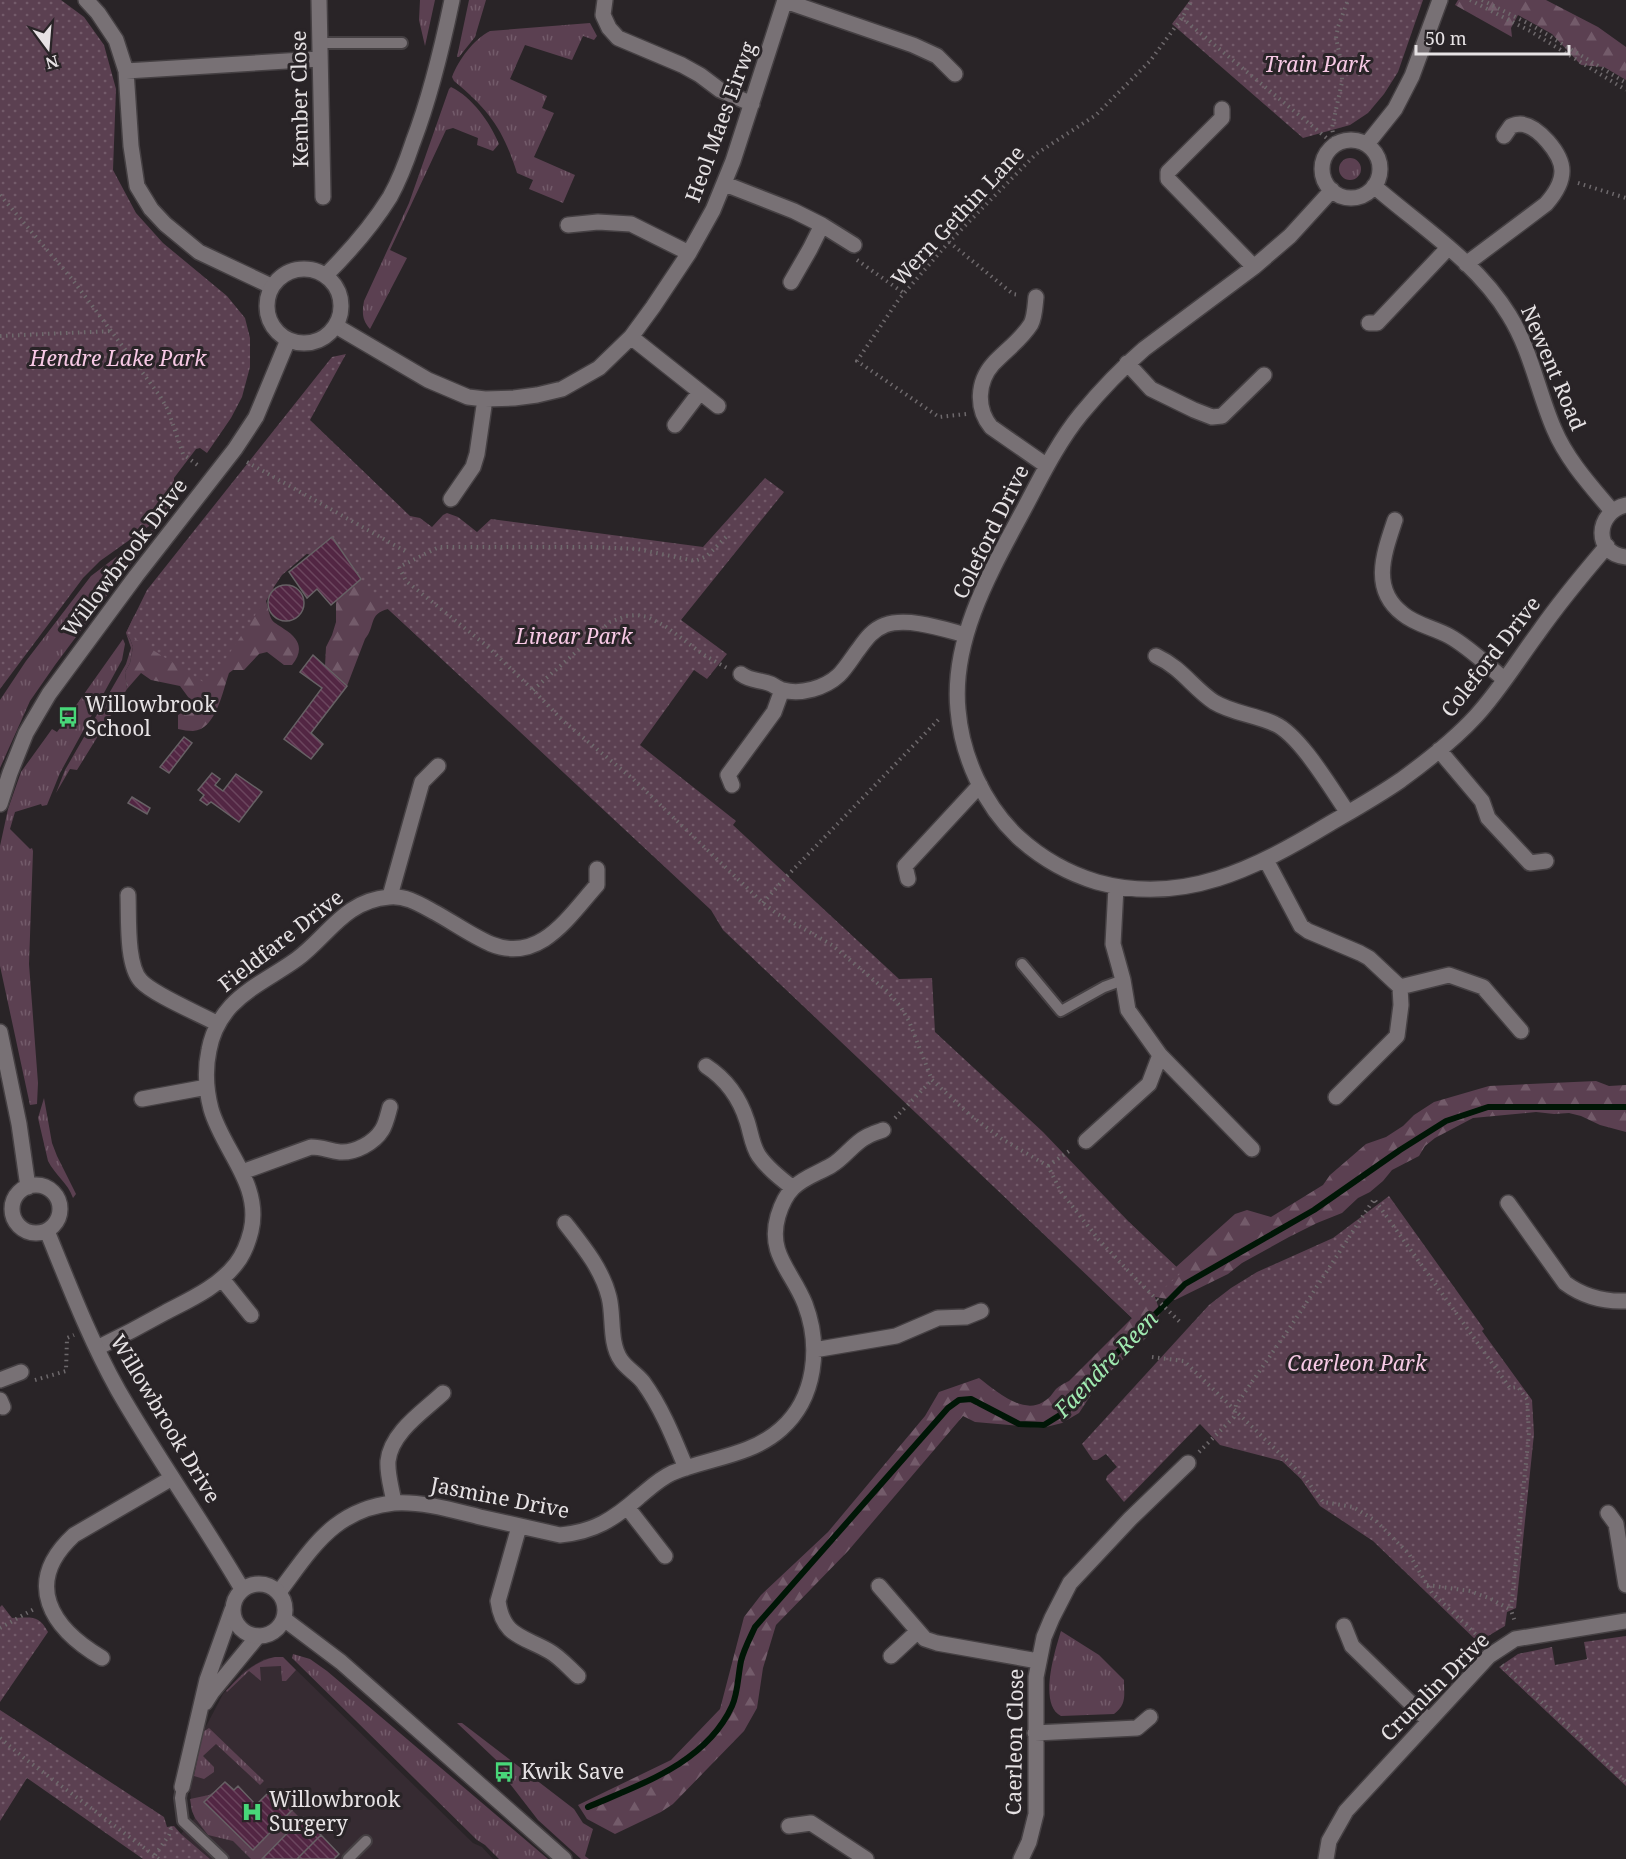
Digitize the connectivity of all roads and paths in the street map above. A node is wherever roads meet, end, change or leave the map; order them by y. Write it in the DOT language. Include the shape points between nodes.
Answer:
graph roads {
  1 [pos="86,0"];
  2 [pos="319,0"];
  3 [pos="453,0"];
  4 [pos="605,0"];
  5 [pos="1348,0"];
  6 [pos="1440,0"];
  7 [pos="1470,0"];
  8 [pos="1482,0"];
  9 [pos="785,1"];
  10 [pos="1190,1"];
  11 [pos="1182,18"];
  12 [pos="319,43"];
  13 [pos="402,43"];
  14 [pos="319,59"];
  15 [pos="126,71"];
  16 [pos="955,74"];
  17 [pos="1626,83"];
  18 [pos="1626,90"];
  19 [pos="752,104"];
  20 [pos="1222,109"];
  21 [pos="1504,136"];
  22 [pos="1367,144"];
  23 [pos="1335,145"];
  24 [pos="1562,170"];
  25 [pos="725,184"];
  26 [pos="1374,186"];
  27 [pos="1332,190"];
  28 [pos="0,195"];
  29 [pos="323,197"];
  30 [pos="1626,198"];
  31 [pos="568,225"];
  32 [pos="822,225"];
  33 [pos="950,242"];
  34 [pos="854,245"];
  35 [pos="1448,248"];
  36 [pos="689,253"];
  37 [pos="1467,264"];
  38 [pos="1254,267"];
  39 [pos="326,275"];
  40 [pos="791,282"];
  41 [pos="271,286"];
  42 [pos="905,294"];
  43 [pos="1036,297"];
  44 [pos="1368,323"];
  45 [pos="336,326"];
  46 [pos="112,331"];
  47 [pos="0,336"];
  48 [pos="631,337"];
  49 [pos="288,340"];
  50 [pos="1127,363"];
  51 [pos="1264,375"];
  52 [pos="700,392"];
  53 [pos="485,399"];
  54 [pos="718,406"];
  55 [pos="982,412"];
  56 [pos="675,424"];
  57 [pos="247,462"];
  58 [pos="1047,466"];
  59 [pos="200,467"];
  60 [pos="451,499"];
  61 [pos="1619,508"];
  62 [pos="1395,520"];
  63 [pos="726,537"];
  64 [pos="1607,546"];
  65 [pos="405,551"];
  66 [pos="1626,557"];
  67 [pos="966,635"];
  68 [pos="1156,656"];
  69 [pos="741,674"];
  70 [pos="1504,679"];
  71 [pos="533,690"];
  72 [pos="782,690"];
  73 [pos="958,710"];
  74 [pos="1438,750"];
  75 [pos="438,766"];
  76 [pos="732,784"];
  77 [pos="980,786"];
  78 [pos="0,804"];
  79 [pos="1348,813"];
  80 [pos="1266,860"];
  81 [pos="1546,861"];
  82 [pos="597,869"];
  83 [pos="908,879"];
  84 [pos="1116,887"];
  85 [pos="128,895"];
  86 [pos="390,896"];
  87 [pos="764,903"];
  88 [pos="1022,964"];
  89 [pos="1123,980"];
  90 [pos="1400,987"];
  91 [pos="218,1024"];
  92 [pos="1521,1031"];
  93 [pos="0,1032"];
  94 [pos="1160,1055"];
  95 [pos="706,1066"];
  96 [pos="932,1080"];
  97 [pos="207,1087"];
  98 [pos="1336,1097"];
  99 [pos="142,1099"];
  100 [pos="390,1107"];
  101 [pos="883,1130"];
  102 [pos="1086,1141"];
  103 [pos="1252,1149"];
  104 [pos="1048,1166"];
  105 [pos="242,1172"];
  106 [pos="28,1187"];
  107 [pos="793,1188"];
  108 [pos="1508,1203"];
  109 [pos="6,1217"];
  110 [pos="565,1223"];
  111 [pos="47,1231"];
  112 [pos="222,1279"];
  113 [pos="1626,1301"];
  114 [pos="981,1311"];
  115 [pos="251,1315"];
  116 [pos="1182,1324"];
  117 [pos="88,1328"];
  118 [pos="97,1348"];
  119 [pos="814,1350"];
  120 [pos="1152,1357"];
  121 [pos="21,1372"];
  122 [pos="0,1380"];
  123 [pos="443,1393"];
  124 [pos="1235,1411"];
  125 [pos="1188,1463"];
  126 [pos="686,1468"];
  127 [pos="172,1478"];
  128 [pos="394,1503"];
  129 [pos="627,1507"];
  130 [pos="1608,1513"];
  131 [pos="519,1527"];
  132 [pos="665,1556"];
  133 [pos="1426,1585"];
  134 [pos="1626,1585"];
  135 [pos="879,1586"];
  136 [pos="242,1589"];
  137 [pos="279,1592"];
  138 [pos="48,1601"];
  139 [pos="232,1611"];
  140 [pos="1511,1611"];
  141 [pos="284,1619"];
  142 [pos="1626,1621"];
  143 [pos="1344,1626"];
  144 [pos="1518,1627"];
  145 [pos="0,1629"];
  146 [pos="918,1631"];
  147 [pos="258,1636"];
  148 [pos="1486,1643"];
  149 [pos="891,1656"];
  150 [pos="102,1658"];
  151 [pos="1038,1661"];
  152 [pos="1499,1662"];
  153 [pos="578,1676"];
  154 [pos="199,1713"];
  155 [pos="1150,1717"];
  156 [pos="1428,1720"];
  157 [pos="1035,1733"];
  158 [pos="0,1738"];
  159 [pos="1626,1782"];
  160 [pos="182,1787"];
  161 [pos="169,1821"];
  162 [pos="789,1826"];
  163 [pos="366,1841"];
  164 [pos="155,1855"];
  165 [pos="159,1859"];
  166 [pos="223,1859"];
  167 [pos="348,1859"];
  168 [pos="564,1859"];
  169 [pos="866,1859"];
  170 [pos="1021,1859"];
  171 [pos="1326,1859"];
  1 -- 15 [label="street" via="116,40"];
  2 -- 12 [label="street, Kember Close"];
  3 -- 39 [label="street" via="431,92 403,170 374,222"];
  4 -- 19 [label="street" via="603,15 618,38 682,64 720,90"];
  5 -- 23 [label="path" via="1336,38 1342,82 1332,128"];
  6 -- 22 [label="street" via="1412,76 1395,109"];
  7 -- 18 [label="path" via="1530,31"];
  8 -- 17 [label="path"];
  9 -- 16 [label="street" via="913,45 937,56"];
  9 -- 19 [label="street, Heol Maes Eirwg"];
  10 -- 11 [label="path, Wern Gethin Lane"];
  11 -- 23 [label="path"];
  11 -- 33 [label="path, Wern Gethin Lane" via="1150,61 1096,115 1035,154"];
  12 -- 13 [label="lane"];
  12 -- 14 [label="street, Kember Close"];
  14 -- 15 [label="street"];
  14 -- 29 [label="street, Kember Close"];
  15 -- 41 [label="street" via="137,186 151,209 199,252"];
  19 -- 25 [label="street, Heol Maes Eirwg"];
  20 -- 38 [label="street" via="1222,118 1168,172 1168,179"];
  21 -- 24 [label="street" via="1511,126 1521,124 1537,131 1559,158"];
  22 -- 23 [label="street" via="1348,140"];
  22 -- 26 [label="street" via="1379,160 1379,177"];
  23 -- 27 [label="street" via="1327,153 1322,173"];
  24 -- 30 [label="path" via="1578,183"];
  24 -- 37 [label="street" via="1555,193 1546,204"];
  25 -- 32 [label="street"];
  25 -- 36 [label="street, Heol Maes Eirwg"];
  26 -- 27 [label="street" via="1357,197 1340,196"];
  26 -- 35 [label="street, Newent Road"];
  27 -- 38 [label="street, Coleford Drive" via="1290,236"];
  28 -- 46 [label="path"];
  31 -- 36 [label="street" via="631,224"];
  32 -- 34 [label="street"];
  32 -- 40 [label="street"];
  33 -- 42 [label="path, Wern Gethin Lane"];
  33 -- 43 [label="path" via="1013,294"];
  34 -- 42 [label="path" via="858,262"];
  35 -- 37 [label="street, Newent Road"];
  35 -- 44 [label="street" via="1377,323"];
  36 -- 48 [label="street, Heol Maes Eirwg"];
  37 -- 61 [label="street, Newent Road" via="1516,326 1555,432 1583,477"];
  38 -- 50 [label="street, Coleford Drive"];
  39 -- 41 [label="street" via="315,269 290,270"];
  39 -- 45 [label="street" via="340,293 342,304"];
  41 -- 49 [label="street" via="267,298 270,322"];
  42 -- 55 [label="path, Wern Gethin Lane" via="857,361 939,417"];
  43 -- 55 [label="street" via="1033,321 983,380 979,398"];
  45 -- 49 [label="street" via="320,340"];
  45 -- 53 [label="street, Heol Maes Eirwg" via="445,388"];
  46 -- 47 [label="path"];
  46 -- 59 [label="path" via="160,396 183,454"];
  48 -- 52 [label="street"];
  48 -- 53 [label="street, Heol Maes Eirwg" via="598,368 562,389 526,397"];
  49 -- 78 [label="street, Willowbrook Drive" via="256,417 235,449 49,694 26,733"];
  50 -- 51 [label="street" via="1151,388 1212,417 1222,416"];
  50 -- 58 [label="street, Coleford Drive" via="1079,416"];
  52 -- 54 [label="street"];
  52 -- 56 [label="street"];
  53 -- 60 [label="street" via="473,467"];
  55 -- 58 [label="street" via="991,427"];
  57 -- 65 [label="path"];
  58 -- 67 [label="street, Coleford Drive" via="986,580"];
  61 -- 64 [label="street" via="1607,515 1603,523"];
  62 -- 70 [label="street" via="1381,570 1392,605 1404,616 1455,639"];
  63 -- 71 [label="path" via="707,556 695,561 638,549 504,546 439,548 399,567 406,581 487,646"];
  64 -- 66 [label="street" via="1613,553"];
  64 -- 70 [label="street, Coleford Drive"];
  67 -- 72 [label="street" via="896,622 871,632 839,675 826,684 812,690"];
  67 -- 73 [label="street, Coleford Drive" via="957,688"];
  68 -- 79 [label="street" via="1171,663 1214,701 1289,732"];
  69 -- 71 [label="path" via="719,665 665,626 637,615 610,622"];
  69 -- 72 [label="street"];
  70 -- 74 [label="street, Coleford Drive" via="1478,714"];
  71 -- 87 [label="path"];
  72 -- 76 [label="street" via="774,712 728,775"];
  73 -- 77 [label="street, Coleford Drive" via="963,740"];
  73 -- 87 [label="path" via="943,715"];
  74 -- 79 [label="street, Coleford Drive" via="1401,780"];
  74 -- 81 [label="street" via="1482,801 1488,819 1530,863"];
  75 -- 86 [label="street" via="422,782"];
  77 -- 83 [label="street" via="905,866"];
  77 -- 84 [label="street, Coleford Drive" via="1012,832 1028,846 1064,870"];
  79 -- 80 [label="street, Coleford Drive"];
  80 -- 84 [label="street, Coleford Drive" via="1187,887"];
  80 -- 90 [label="street" via="1301,926 1369,958"];
  82 -- 86 [label="street" via="597,885 552,935 519,949 492,944 420,904"];
  84 -- 89 [label="street" via="1113,944"];
  85 -- 91 [label="street" via="132,960 141,981"];
  86 -- 91 [label="street, Fieldfare Drive" via="356,907 338,919 302,955 244,994"];
  87 -- 96 [label="path" via="832,945 888,992 909,1021"];
  88 -- 89 [label="lane" via="1061,1011"];
  89 -- 94 [label="street" via="1128,1010"];
  90 -- 92 [label="street" via="1449,975 1482,987"];
  90 -- 98 [label="street" via="1397,1036"];
  91 -- 97 [label="street, Fieldfare Drive" via="207,1059"];
  93 -- 106 [label="street"];
  94 -- 102 [label="street" via="1149,1084"];
  94 -- 103 [label="street"];
  95 -- 107 [label="street" via="717,1073 741,1106 758,1155"];
  96 -- 101 [label="path"];
  96 -- 104 [label="path" via="1002,1139"];
  97 -- 99 [label="street"];
  97 -- 105 [label="street, Fieldfare Drive" via="218,1129"];
  100 -- 105 [label="street" via="381,1131 364,1146 339,1152 312,1147"];
  101 -- 107 [label="street, Jasmine Drive" via="864,1137 842,1159"];
  102 -- 104 [label="path"];
  104 -- 116 [label="path" via="1061,1192 1099,1240"];
  105 -- 112 [label="street, Fieldfare Drive" via="253,1204 248,1245"];
  106 -- 109 [label="street" via="16,1194"];
  106 -- 111 [label="street" via="36,1185 51,1190 59,1204 58,1220"];
  107 -- 119 [label="street, Jasmine Drive" via="779,1211 774,1241 804,1303"];
  108 -- 113 [label="street" via="1565,1282 1577,1292 1589,1298"];
  109 -- 111 [label="street" via="32,1234"];
  110 -- 126 [label="street" via="606,1285 621,1360 649,1390"];
  111 -- 117 [label="street, Willowbrook Drive"];
  112 -- 115 [label="street"];
  112 -- 118 [label="street, Fieldfare Drive"];
  114 -- 119 [label="street" via="966,1317 938,1318 896,1336"];
  117 -- 118 [label="street, Willowbrook Drive"];
  117 -- 121 [label="path" via="67,1338 66,1371 36,1380"];
  118 -- 127 [label="street, Willowbrook Drive" via="117,1389"];
  119 -- 126 [label="street, Jasmine Drive" via="806,1393 781,1430 744,1451"];
  120 -- 124 [label="path" via="1184,1361"];
  121 -- 122 [label="street"];
  123 -- 128 [label="street" via="398,1436 392,1447 388,1475"];
  124 -- 125 [label="path" via="1234,1417"];
  124 -- 133 [label="path" via="1304,1477 1323,1502 1353,1507 1376,1521 1409,1554"];
  124 -- 140 [label="path" via="1374,1199 1509,1388 1518,1387 1527,1399 1529,1433"];
  125 -- 151 [label="street, Caerleon Close" via="1070,1583 1044,1637"];
  126 -- 129 [label="street, Jasmine Drive" via="657,1481"];
  127 -- 136 [label="street, Willowbrook Drive"];
  127 -- 138 [label="street" via="63,1545 49,1571"];
  128 -- 131 [label="street, Jasmine Drive" via="444,1508"];
  128 -- 137 [label="street, Jasmine Drive" via="372,1507 335,1526"];
  129 -- 131 [label="street, Jasmine Drive" via="596,1528 578,1533 560,1535"];
  129 -- 132 [label="street"];
  130 -- 134 [label="street" via="1616,1524"];
  131 -- 153 [label="street" via="498,1601 499,1612 516,1636 552,1653"];
  133 -- 140 [label="path" via="1470,1591"];
  133 -- 148 [label="path"];
  135 -- 146 [label="street"];
  136 -- 137 [label="street" via="256,1583 272,1586"];
  136 -- 139 [label="street"];
  137 -- 141 [label="street" via="285,1604"];
  138 -- 145 [label="path"];
  138 -- 150 [label="street" via="69,1634"];
  139 -- 147 [label="street" via="238,1625"];
  139 -- 154 [label="street"];
  140 -- 144 [label="path"];
  141 -- 147 [label="street" via="274,1632"];
  141 -- 168 [label="street" via="341,1662"];
  142 -- 156 [label="street, Crumlin Drive" via="1515,1639 1489,1656"];
  143 -- 156 [label="street" via="1352,1646"];
  146 -- 149 [label="street"];
  146 -- 151 [label="street" via="925,1639 937,1643"];
  147 -- 154 [label="street"];
  151 -- 157 [label="street, Caerleon Close"];
  152 -- 159 [label="path"];
  154 -- 160 [label="street"];
  155 -- 157 [label="street" via="1137,1728"];
  156 -- 171 [label="street, Crumlin Drive" via="1346,1811 1329,1841"];
  157 -- 170 [label="street, Caerleon Close" via="1036,1814"];
  158 -- 164 [label="path"];
  160 -- 166 [label="lane" via="183,1821"];
  161 -- 164 [label="path" via="169,1834"];
  162 -- 169 [label="street" via="811,1823"];
  163 -- 167 [label="lane"];
  164 -- 165 [label="path"];
}
